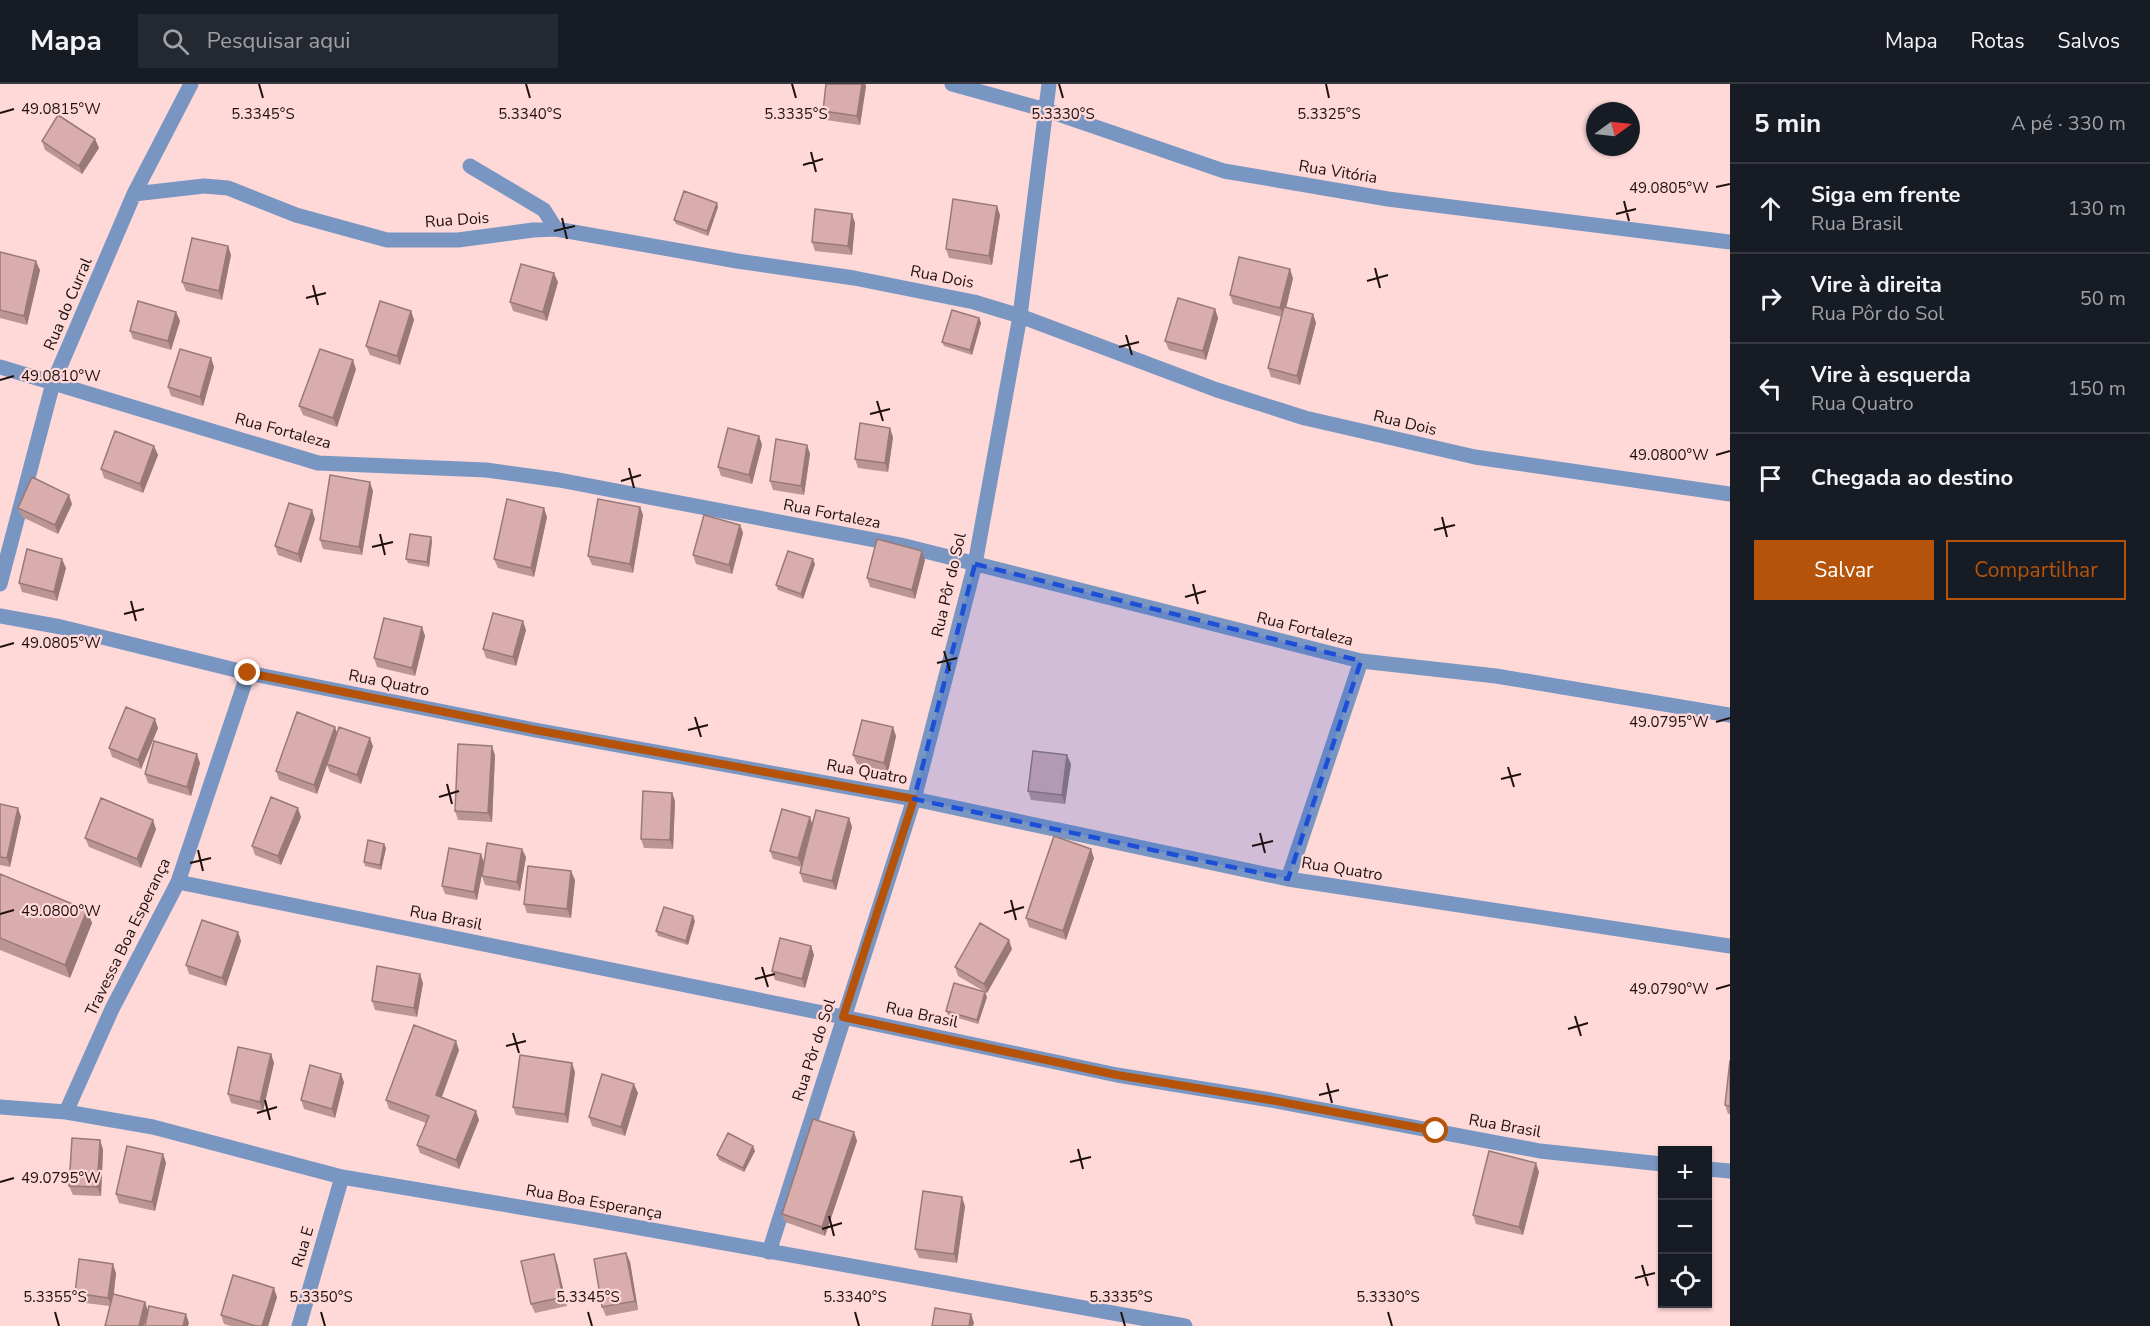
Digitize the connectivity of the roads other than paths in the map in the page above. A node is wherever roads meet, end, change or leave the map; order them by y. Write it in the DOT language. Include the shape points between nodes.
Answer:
graph roads {
  1 [pos="191,84"];
  2 [pos="952,84"];
  3 [pos="1049,84"];
  4 [pos="1046,110"];
  5 [pos="470,166"];
  6 [pos="134,194"];
  7 [pos="556,229"];
  8 [pos="1730,242"];
  9 [pos="1020,316"];
  10 [pos="0,367"];
  11 [pos="53,383"];
  12 [pos="1730,494"];
  13 [pos="975,564"];
  14 [pos="0,584"];
  15 [pos="0,616"];
  16 [pos="1361,661"];
  17 [pos="248,673"];
  18 [pos="1730,715"];
  19 [pos="914,799"];
  20 [pos="1288,879"];
  21 [pos="178,882"];
  22 [pos="1730,946"];
  23 [pos="843,1017"];
  24 [pos="0,1107"];
  25 [pos="66,1112"];
  26 [pos="1658,1164"];
  27 [pos="1712,1169"];
  28 [pos="1730,1171"];
  29 [pos="342,1177"];
  30 [pos="769,1252"];
  31 [pos="299,1326"];
  32 [pos="1185,1326"];
  1 -- 6 [label="street, Rua do Curral"];
  2 -- 4 [label="street, Rua Vitória"];
  3 -- 4 [label="street, Rua Pôr do Sol"];
  4 -- 8 [label="street, Rua Vitória" via="1224,171 1388,199"];
  4 -- 9 [label="street, Rua Pôr do Sol"];
  5 -- 7 [label="street" via="544,210"];
  6 -- 7 [label="street, Rua Dois" via="204,186 228,188 296,215 387,240 458,240"];
  6 -- 11 [label="street, Rua do Curral"];
  7 -- 9 [label="street, Rua Dois" via="855,278 974,302"];
  9 -- 12 [label="street, Rua Dois" via="1216,390 1305,418 1475,457"];
  9 -- 13 [label="street, Rua Pôr do Sol"];
  10 -- 11 [label="street, Rua Fortaleza"];
  11 -- 13 [label="street, Rua Fortaleza" via="318,463 486,470 559,480 902,545"];
  11 -- 14 [label="street, Rua do Curral"];
  13 -- 16 [label="street, Rua Fortaleza"];
  13 -- 19 [label="street, Rua Pôr do Sol"];
  15 -- 17 [label="street, Rua Quatro"];
  16 -- 18 [label="street, Rua Fortaleza" via="1496,676"];
  16 -- 20 [label="street"];
  17 -- 19 [label="street, Rua Quatro"];
  17 -- 21 [label="street, Travessa Boa Esperança"];
  19 -- 20 [label="street, Rua Quatro"];
  19 -- 23 [label="street, Rua Pôr do Sol"];
  20 -- 22 [label="street, Rua Quatro"];
  21 -- 23 [label="street, Rua Brasil"];
  21 -- 25 [label="street, Travessa Boa Esperança" via="112,1009"];
  23 -- 26 [label="street, Rua Brasil" via="1117,1075 1540,1151"];
  23 -- 30 [label="street, Rua Pôr do Sol"];
  24 -- 25 [label="street, Rua Boa Esperança"];
  25 -- 29 [label="street, Rua Boa Esperança" via="153,1127"];
  27 -- 28 [label="street"];
  29 -- 30 [label="street, Rua Boa Esperança"];
  29 -- 31 [label="street, Rua E"];
  30 -- 32 [label="street, Rua Boa Esperança"];
}
